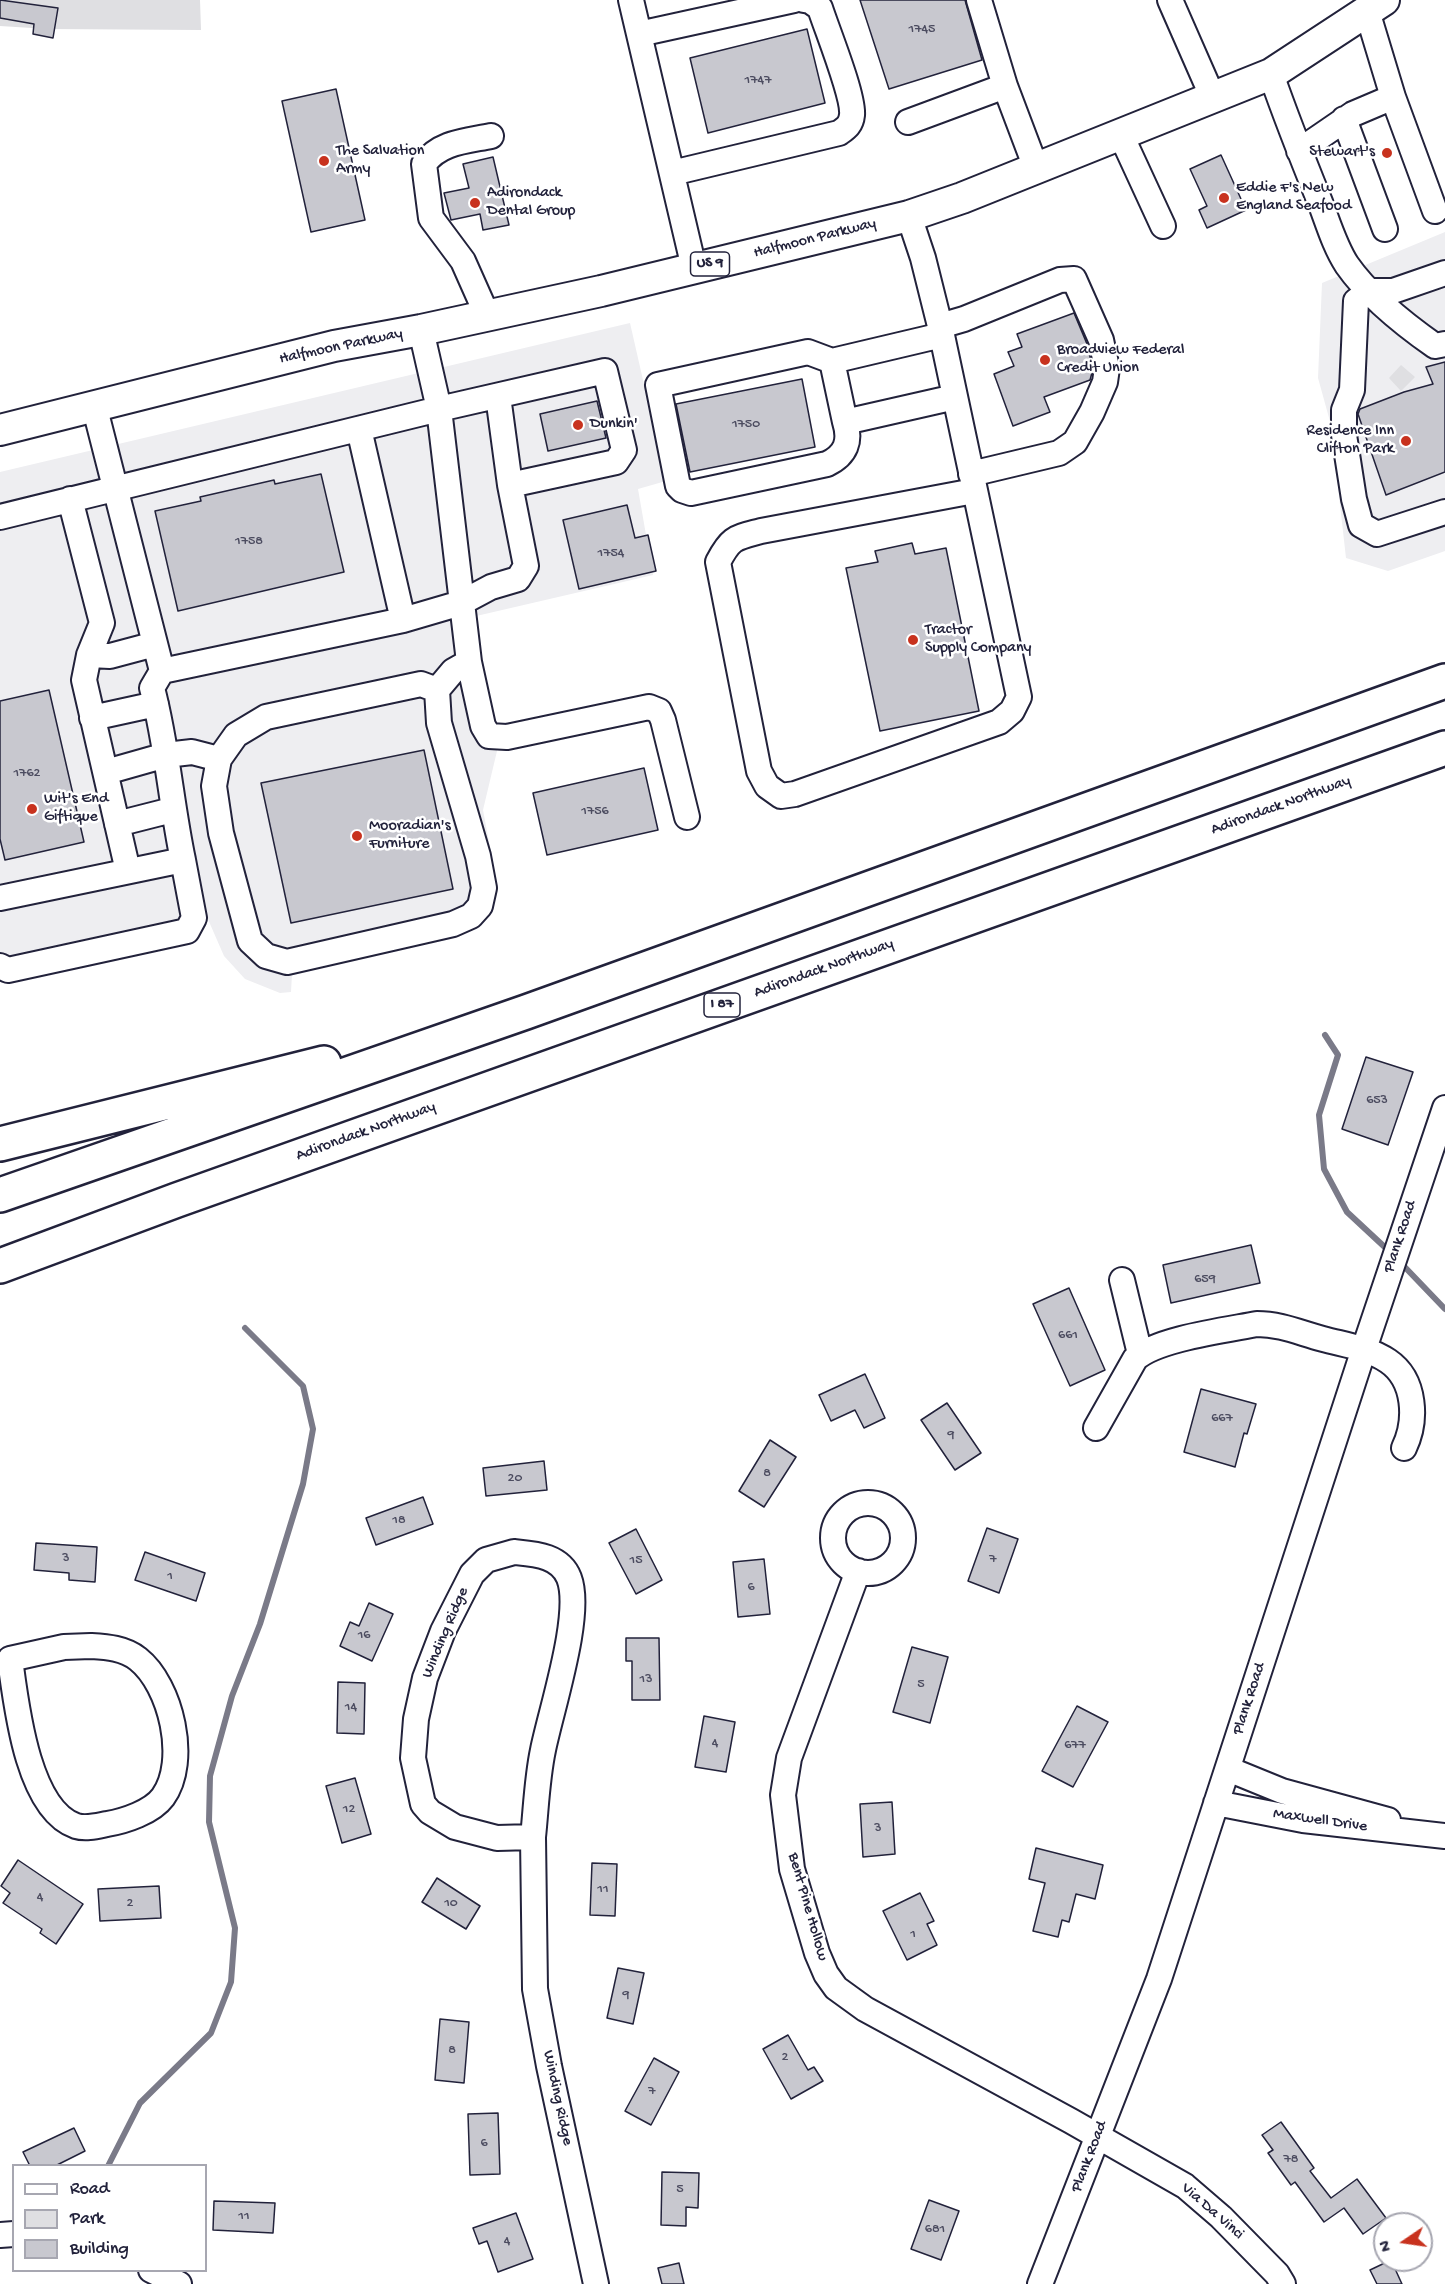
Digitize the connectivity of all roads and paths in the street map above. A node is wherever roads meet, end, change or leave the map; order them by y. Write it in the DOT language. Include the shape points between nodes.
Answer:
graph roads {
  1 [pos="631,0"];
  2 [pos="795,0"];
  3 [pos="979,0"];
  4 [pos="1170,0"];
  5 [pos="1375,6"];
  6 [pos="639,34"];
  7 [pos="1271,74"];
  8 [pos="1005,86"];
  9 [pos="1393,97"];
  10 [pos="1213,98"];
  11 [pos="1344,119"];
  12 [pos="908,122"];
  13 [pos="1121,135"];
  14 [pos="492,136"];
  15 [pos="1299,151"];
  16 [pos="1036,168"];
  17 [pos="672,172"];
  18 [pos="1435,211"];
  19 [pos="909,216"];
  20 [pos="1163,226"];
  21 [pos="1385,229"];
  22 [pos="694,268"];
  23 [pos="1445,273"];
  24 [pos="1369,291"];
  25 [pos="487,315"];
  26 [pos="422,330"];
  27 [pos="941,330"];
  28 [pos="1445,344"];
  29 [pos="832,362"];
  30 [pos="498,396"];
  31 [pos="955,397"];
  32 [pos="94,405"];
  33 [pos="439,409"];
  34 [pos="845,422"];
  35 [pos="359,429"];
  36 [pos="0,430"];
  37 [pos="973,483"];
  38 [pos="510,485"];
  39 [pos="116,488"];
  40 [pos="70,499"];
  41 [pos="1445,512"];
  42 [pos="0,517"];
  43 [pos="461,603"];
  44 [pos="403,620"];
  45 [pos="155,644"];
  46 [pos="88,656"];
  47 [pos="469,662"];
  48 [pos="162,671"];
  49 [pos="1445,681"];
  50 [pos="437,690"];
  51 [pos="156,704"];
  52 [pos="92,718"];
  53 [pos="1445,748"];
  54 [pos="166,756"];
  55 [pos="219,759"];
  56 [pos="106,772"];
  57 [pos="172,810"];
  58 [pos="687,817"];
  59 [pos="117,824"];
  60 [pos="183,860"];
  61 [pos="128,871"];
  62 [pos="0,898"];
  63 [pos="0,966"];
  64 [pos="526,1012"];
  65 [pos="1445,1108"];
  66 [pos="0,1144"];
  67 [pos="0,1195"];
  68 [pos="0,1266"];
  69 [pos="1122,1280"];
  70 [pos="1364,1349"];
  71 [pos="1140,1354"];
  72 [pos="1096,1428"];
  73 [pos="1404,1448"];
  74 [pos="858,1571"];
  75 [pos="5,1660"];
  76 [pos="1228,1769"];
  77 [pos="1216,1803"];
  78 [pos="1435,1835"];
  79 [pos="533,1837"];
  80 [pos="1098,2137"];
  81 [pos="154,2272"];
  82 [pos="179,2284"];
  83 [pos="596,2284"];
  84 [pos="1040,2284"];
  85 [pos="1283,2284"];
  1 -- 6 [label="street"];
  2 -- 6 [label="street"];
  2 -- 17 [label="street" via="810,1 820,8 849,97 849,126 839,133"];
  3 -- 8 [label="street"];
  4 -- 10 [label="street"];
  5 -- 7 [label="main road, Halfmoon Parkway / US 9"];
  5 -- 9 [label="street"];
  6 -- 17 [label="street"];
  7 -- 10 [label="main road, Halfmoon Parkway / US 9"];
  7 -- 15 [label="street"];
  8 -- 12 [label="street"];
  8 -- 16 [label="street"];
  9 -- 11 [label="street"];
  9 -- 18 [label="street"];
  10 -- 13 [label="main road, Halfmoon Parkway / US 9"];
  11 -- 15 [label="street"];
  11 -- 21 [label="street"];
  13 -- 16 [label="main road, Halfmoon Parkway / US 9"];
  13 -- 20 [label="street"];
  14 -- 25 [label="street" via="446,146 431,153 424,164 431,218 463,261"];
  15 -- 24 [label="street" via="1339,249"];
  16 -- 19 [label="main road, Halfmoon Parkway / US 9"];
  17 -- 22 [label="street"];
  19 -- 22 [label="main road, Halfmoon Parkway / US 9"];
  19 -- 27 [label="street"];
  22 -- 25 [label="main road, Halfmoon Parkway / US 9"];
  23 -- 24 [label="street" via="1394,291"];
  24 -- 28 [label="street" via="1429,342 1435,346"];
  24 -- 41 [label="street" via="1356,301 1352,390 1344,410 1344,435 1361,525 1377,534"];
  25 -- 26 [label="main road, Halfmoon Parkway / US 9"];
  26 -- 32 [label="main road, Halfmoon Parkway / US 9" via="334,346"];
  26 -- 33 [label="street"];
  27 -- 29 [label="street"];
  27 -- 31 [label="street"];
  27 -- 37 [label="street" via="1060,280 1074,279 1101,340 1107,368 1105,382 1075,442 1059,453"];
  29 -- 34 [label="street"];
  29 -- 34 [label="street" via="808,352 657,385 678,486 686,493 833,461 841,456 848,442"];
  30 -- 33 [label="street"];
  30 -- 38 [label="street"];
  30 -- 38 [label="street" via="605,371 624,450 616,462"];
  31 -- 34 [label="street"];
  31 -- 37 [label="street"];
  32 -- 36 [label="main road, Halfmoon Parkway / US 9"];
  32 -- 39 [label="street"];
  33 -- 35 [label="street"];
  33 -- 43 [label="street"];
  35 -- 39 [label="street"];
  35 -- 44 [label="street"];
  37 -- 37 [label="street" via="1019,697 1012,711 999,722 781,796 767,786 759,771 718,562 727,544 761,531"];
  38 -- 43 [label="street" via="526,566 518,579"];
  39 -- 40 [label="street"];
  39 -- 45 [label="street"];
  40 -- 42 [label="street"];
  40 -- 46 [label="street" via="102,623"];
  43 -- 44 [label="street"];
  43 -- 47 [label="street"];
  44 -- 48 [label="street"];
  45 -- 46 [label="street" via="110,656"];
  45 -- 48 [label="street"];
  46 -- 52 [label="street" via="84,680"];
  47 -- 50 [label="street" via="453,670"];
  47 -- 58 [label="street" via="483,726 489,736 507,737 649,707 659,711"];
  48 -- 51 [label="street" via="152,688"];
  49 -- 64 [label="highway"];
  50 -- 55 [label="street" via="422,684 266,717 236,735"];
  50 -- 55 [label="street" via="439,723 484,888 480,906 471,916 453,924 287,962 266,956 250,941 220,833 214,786"];
  51 -- 52 [label="street"];
  51 -- 54 [label="street"];
  52 -- 56 [label="street"];
  53 -- 68 [label="highway, Adirondack Northway / I 87"];
  54 -- 55 [label="street" via="192,752"];
  54 -- 56 [label="street"];
  54 -- 57 [label="street"];
  56 -- 59 [label="street"];
  57 -- 59 [label="street"];
  57 -- 60 [label="street"];
  59 -- 61 [label="street"];
  60 -- 61 [label="street"];
  60 -- 63 [label="street" via="194,918 187,931 8,970"];
  61 -- 62 [label="street"];
  64 -- 66 [label="highway"];
  64 -- 67 [label="highway"];
  65 -- 70 [label="street, Plank Road"];
  69 -- 71 [label="street"];
  70 -- 71 [label="street" via="1286,1327 1257,1324 1162,1345"];
  70 -- 73 [label="street" via="1389,1361 1407,1385 1412,1401 1411,1433"];
  70 -- 76 [label="street, Plank Road"];
  71 -- 72 [label="street"];
  74 -- 80 [label="street, Bent Pine Hollow" via="789,1758 783,1795 792,1869 817,1953 836,1988 865,2009"];
  75 -- 75 [label="street" via="28,1756 45,1799 59,1816 87,1828 151,1808 163,1797 173,1776 175,1736 171,1713 156,1680 139,1659 125,1651 91,1646 63,1647"];
  76 -- 77 [label="street, Plank Road"];
  76 -- 78 [label="street, Maxwell Drive" via="1282,1791"];
  77 -- 78 [label="street, Maxwell Drive" via="1303,1821"];
  77 -- 80 [label="street, Plank Road" via="1159,1979"];
  79 -- 79 [label="street, Winding Ridge" via="542,1753 573,1606 569,1578 558,1563 538,1554 514,1552 486,1560 472,1574 443,1630 425,1678 413,1758 423,1804 430,1812 454,1827 497,1838"];
  79 -- 83 [label="street, Winding Ridge" via="535,1989"];
  80 -- 84 [label="street, Plank Road"];
  80 -- 85 [label="street, Via Da Vinci" via="1185,2186 1221,2217"];
  81 -- 82 [label="street"];
}
